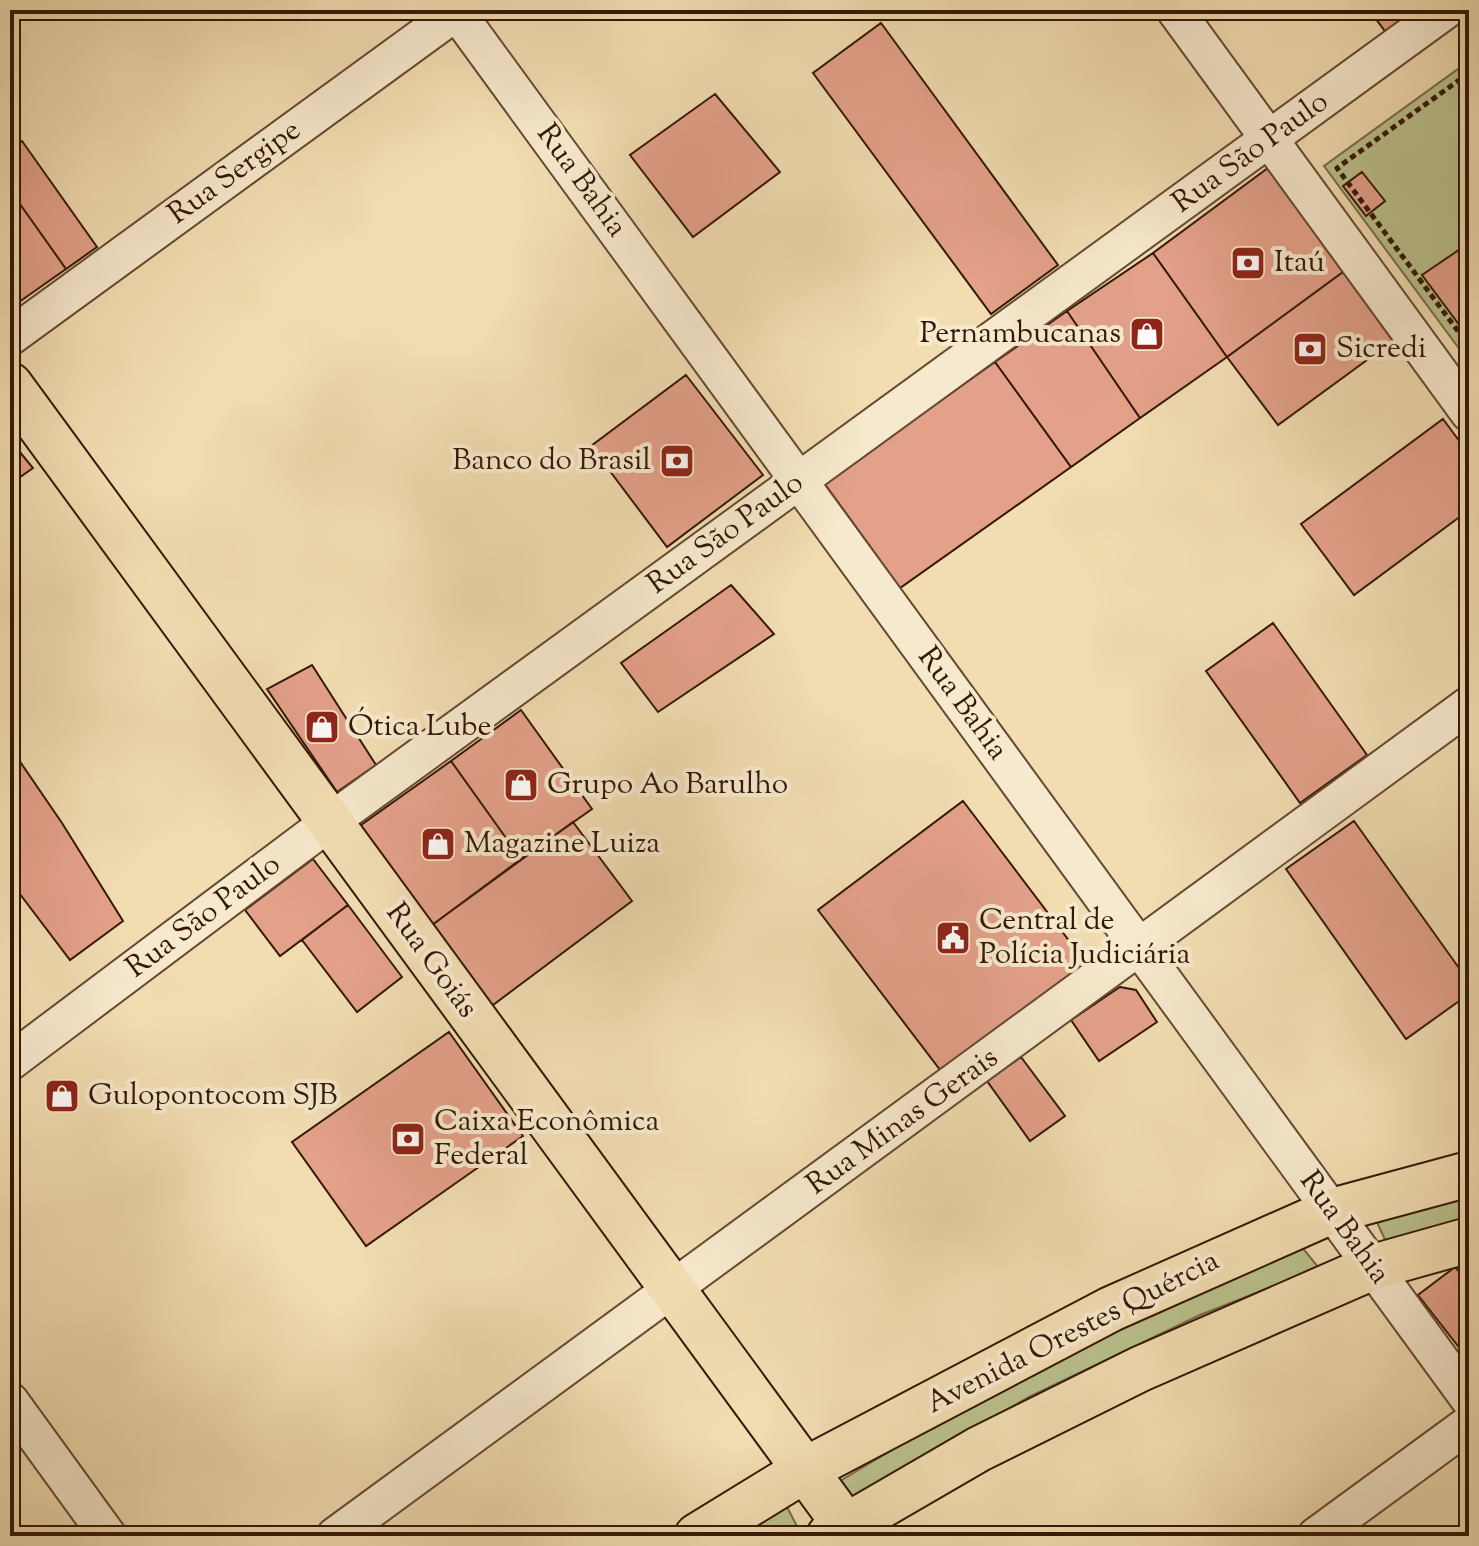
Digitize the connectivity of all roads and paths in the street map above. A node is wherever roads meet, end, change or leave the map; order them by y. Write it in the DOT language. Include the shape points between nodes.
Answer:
graph roads {
  1 [pos="1175,10"];
  2 [pos="1446,10"];
  3 [pos="457,11"];
  4 [pos="1469,73"];
  5 [pos="1270,138"];
  6 [pos="10,337"];
  7 [pos="1469,346"];
  8 [pos="10,385"];
  9 [pos="1469,413"];
  10 [pos="800,480"];
  11 [pos="1469,705"];
  12 [pos="331,821"];
  13 [pos="1139,948"];
  14 [pos="10,1062"];
  15 [pos="1469,1174"];
  16 [pos="1332,1211"];
  17 [pos="1469,1240"];
  18 [pos="1373,1267"];
  19 [pos="672,1292"];
  20 [pos="1469,1399"];
  21 [pos="10,1401"];
  22 [pos="1469,1424"];
  23 [pos="803,1471"];
  24 [pos="843,1533"];
  25 [pos="108,1536"];
  26 [pos="335,1536"];
  27 [pos="697,1536"];
  28 [pos="1316,1536"];
  1 -- 5 [label="street"];
  2 -- 5 [label="street, Rua São Paulo"];
  3 -- 6 [label="street, Rua Sergipe"];
  3 -- 10 [label="street, Rua Bahia"];
  4 -- 7 [label="path" via="1337,168"];
  5 -- 9 [label="street"];
  5 -- 10 [label="street, Rua São Paulo"];
  8 -- 12 [label="main road, Rua Goiás"];
  10 -- 12 [label="street, Rua São Paulo"];
  10 -- 13 [label="street, Rua Bahia"];
  11 -- 13 [label="street, Rua Minas Gerais"];
  12 -- 14 [label="street, Rua São Paulo"];
  12 -- 19 [label="main road, Rua Goiás"];
  13 -- 16 [label="street, Rua Bahia"];
  13 -- 19 [label="street, Rua Minas Gerais"];
  15 -- 16 [label="main road, Avenida Orestes Quércia"];
  16 -- 18 [label="street, Rua Bahia"];
  16 -- 23 [label="main road, Avenida Orestes Quércia" via="1111,1309"];
  17 -- 18 [label="main road, Avenida Orestes Quércia"];
  18 -- 20 [label="street, Rua Bahia"];
  18 -- 24 [label="main road, Avenida Orestes Quércia" via="1140,1369 979,1449"];
  19 -- 23 [label="main road, Rua Goiás"];
  19 -- 26 [label="street, Rua Minas Gerais"];
  21 -- 25 [label="street"];
  22 -- 28 [label="street"];
  23 -- 24 [label="main road, Rua Goiás"];
  23 -- 27 [label="main road, Avenida Orestes Quércia"];
}
